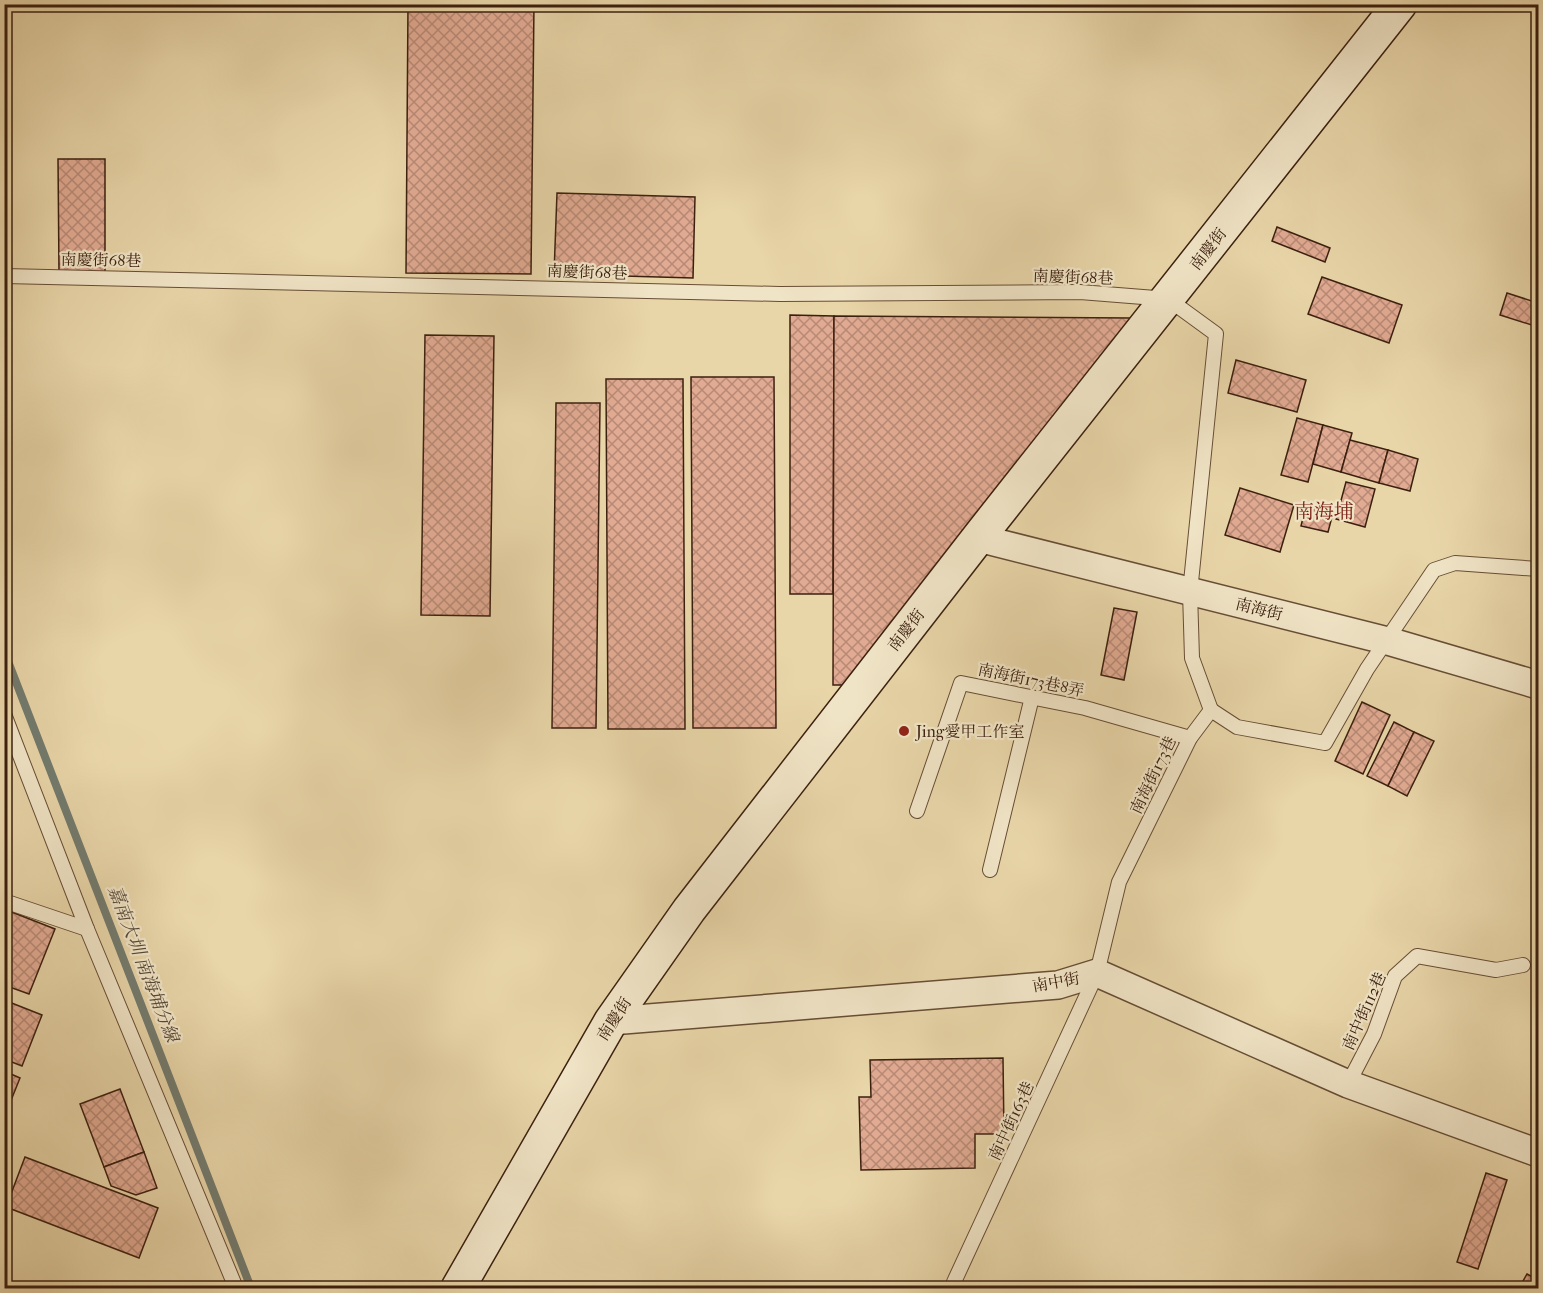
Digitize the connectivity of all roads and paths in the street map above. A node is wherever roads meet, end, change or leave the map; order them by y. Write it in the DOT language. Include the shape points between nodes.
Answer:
graph roads {
  1 [pos="1400,4"];
  2 [pos="4,276"];
  3 [pos="1168,299"];
  4 [pos="978,538"];
  5 [pos="1539,569"];
  6 [pos="1190,592"];
  7 [pos="1388,641"];
  8 [pos="1539,685"];
  9 [pos="1032,697"];
  10 [pos="1211,710"];
  11 [pos="4,714"];
  12 [pos="1190,738"];
  13 [pos="917,811"];
  14 [pos="990,870"];
  15 [pos="4,901"];
  16 [pos="87,929"];
  17 [pos="1523,965"];
  18 [pos="1097,973"];
  19 [pos="611,1021"];
  20 [pos="1348,1084"];
  21 [pos="1539,1153"];
  22 [pos="954,1282"];
  23 [pos="236,1288"];
  24 [pos="458,1288"];
  1 -- 3 [label="street, 南慶街"];
  2 -- 3 [label="lane, 南慶街68巷" via="780,294 1080,292"];
  3 -- 4 [label="street, 南慶街"];
  3 -- 6 [label="lane" via="1216,334"];
  4 -- 6 [label="street, 南海街"];
  4 -- 19 [label="street, 南慶街" via="689,910"];
  5 -- 7 [label="lane" via="1455,563 1434,570"];
  6 -- 7 [label="street, 南海街"];
  6 -- 10 [label="lane" via="1192,658"];
  7 -- 8 [label="street, 南海街"];
  7 -- 10 [label="lane" via="1367,669 1325,743 1238,727"];
  9 -- 12 [label="lane, 南海街173巷8弄"];
  9 -- 13 [label="lane, 南海街173巷8弄" via="961,683"];
  9 -- 14 [label="lane"];
  10 -- 12 [label="lane, 南海街173巷"];
  11 -- 16 [label="lane"];
  12 -- 18 [label="lane, 南海街173巷" via="1119,882"];
  15 -- 16 [label="lane"];
  16 -- 23 [label="lane"];
  17 -- 20 [label="lane, 南中街112巷" via="1496,969 1417,956 1395,976 1374,1034"];
  18 -- 19 [label="street, 南中街" via="1058,985"];
  18 -- 20 [label="street, 南中街"];
  18 -- 22 [label="lane, 南中街163巷"];
  19 -- 24 [label="street, 南慶街"];
  20 -- 21 [label="street, 南中街"];
}
